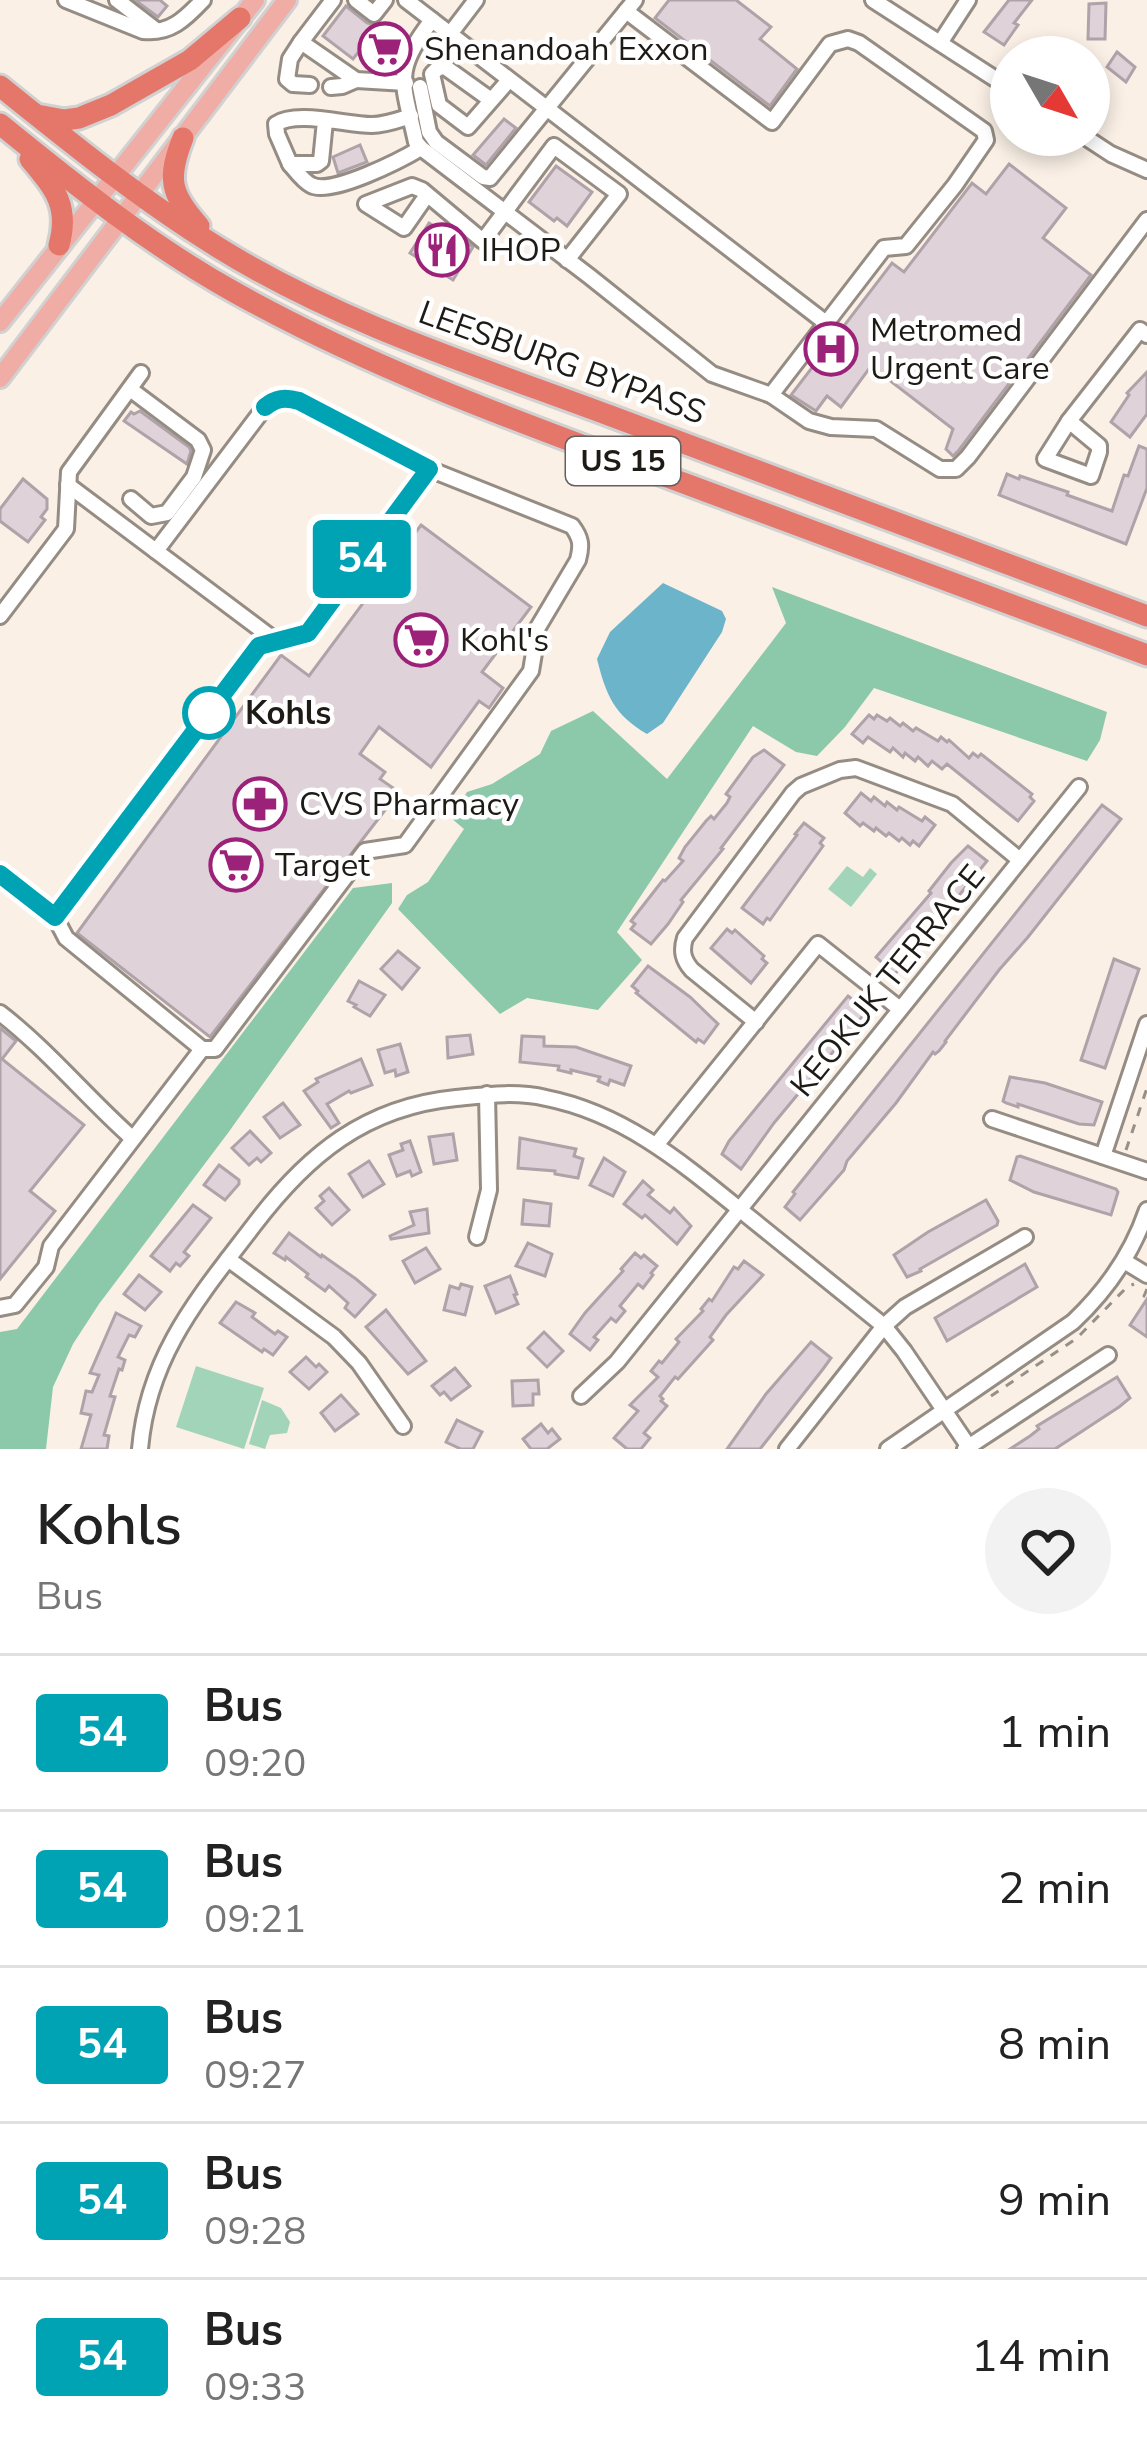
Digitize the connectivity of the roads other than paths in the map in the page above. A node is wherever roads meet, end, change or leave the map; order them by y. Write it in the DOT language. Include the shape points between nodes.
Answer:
graph roads {
  1 [pos="66,0"];
  2 [pos="117,0"];
  3 [pos="286,0"];
  4 [pos="333,0"];
  5 [pos="356,0"];
  6 [pos="385,0"];
  7 [pos="406,0"];
  8 [pos="476,0"];
  9 [pos="873,0"];
  10 [pos="968,0"];
  11 [pos="197,2"];
  12 [pos="631,5"];
  13 [pos="248,9"];
  14 [pos="432,20"];
  15 [pos="159,32"];
  16 [pos="450,34"];
  17 [pos="302,42"];
  18 [pos="940,43"];
  19 [pos="990,75"];
  20 [pos="356,80"];
  21 [pos="508,80"];
  22 [pos="403,83"];
  23 [pos="0,86"];
  24 [pos="310,86"];
  25 [pos="427,86"];
  26 [pos="331,87"];
  27 [pos="491,100"];
  28 [pos="547,110"];
  29 [pos="37,115"];
  30 [pos="411,116"];
  31 [pos="325,121"];
  32 [pos="1,125"];
  33 [pos="183,138"];
  34 [pos="421,148"];
  35 [pos="1110,153"];
  36 [pos="290,164"];
  37 [pos="1147,170"];
  38 [pos="114,176"];
  39 [pos="140,195"];
  40 [pos="427,195"];
  41 [pos="95,199"];
  42 [pos="505,213"];
  43 [pos="121,219"];
  44 [pos="1147,220"];
  45 [pos="59,245"];
  46 [pos="220,249"];
  47 [pos="567,260"];
  48 [pos="0,322"];
  49 [pos="826,323"];
  50 [pos="1147,335"];
  51 [pos="141,373"];
  52 [pos="0,378"];
  53 [pos="130,389"];
  54 [pos="771,395"];
  55 [pos="1069,422"];
  56 [pos="429,469"];
  57 [pos="68,485"];
  58 [pos="131,500"];
  59 [pos="156,551"];
  60 [pos="0,616"];
  61 [pos="1147,616"];
  62 [pos="276,641"];
  63 [pos="1147,655"];
  64 [pos="1079,787"];
  65 [pos="1020,860"];
  66 [pos="0,874"];
  67 [pos="55,917"];
  68 [pos="900,1010"];
  69 [pos="0,1013"];
  70 [pos="756,1022"];
  71 [pos="1147,1024"];
  72 [pos="202,1048"];
  73 [pos="487,1094"];
  74 [pos="992,1119"];
  75 [pos="133,1138"];
  76 [pos="657,1144"];
  77 [pos="1103,1156"];
  78 [pos="1147,1171"];
  79 [pos="740,1209"];
  80 [pos="1147,1210"];
  81 [pos="477,1237"];
  82 [pos="1025,1237"];
  83 [pos="228,1259"];
  84 [pos="1124,1262"];
  85 [pos="1147,1275"];
  86 [pos="0,1308"];
  87 [pos="884,1326"];
  88 [pos="1108,1355"];
  89 [pos="581,1396"];
  90 [pos="943,1410"];
  91 [pos="403,1426"];
  92 [pos="967,1448"];
  93 [pos="140,1449"];
  94 [pos="787,1449"];
  95 [pos="888,1449"];
  1 -- 15 [label="street"];
  2 -- 15 [label="street"];
  3 -- 33 [label="main road"];
  4 -- 17 [label="street"];
  5 -- 6 [label="street" via="374,14"];
  7 -- 14 [label="street"];
  8 -- 16 [label="street"];
  9 -- 18 [label="street"];
  10 -- 18 [label="street"];
  11 -- 15 [label="street"];
  12 -- 28 [label="street"];
  12 -- 49 [label="street" via="772,122 830,44 848,39 984,131 986,140 906,246 884,248"];
  13 -- 29 [label="highway" via="190,59 111,105 79,118"];
  13 -- 38 [label="main road"];
  14 -- 16 [label="street"];
  14 -- 22 [label="street" via="412,46"];
  16 -- 21 [label="street"];
  17 -- 20 [label="street"];
  17 -- 24 [label="street" via="287,79"];
  18 -- 19 [label="street"];
  20 -- 22 [label="street"];
  20 -- 26 [label="street"];
  21 -- 27 [label="street"];
  21 -- 28 [label="street"];
  22 -- 25 [label="street"];
  22 -- 30 [label="street"];
  23 -- 29 [label="highway, LEESBURG BYPASS / US 15"];
  25 -- 27 [label="street" via="445,67"];
  25 -- 27 [label="street" via="468,128"];
  25 -- 28 [label="street" via="429,132 483,177"];
  28 -- 49 [label="street"];
  29 -- 38 [label="highway, LEESBURG BYPASS / US 15"];
  30 -- 31 [label="street" via="377,125"];
  30 -- 34 [label="street"];
  31 -- 36 [label="street" via="321,160"];
  31 -- 36 [label="street" via="276,124"];
  32 -- 41 [label="highway, LEESBURG BYPASS / US 15"];
  32 -- 45 [label="highway" via="60,201"];
  33 -- 39 [label="main road"];
  33 -- 46 [label="highway" via="173,188"];
  34 -- 36 [label="street" via="329,188 315,188"];
  34 -- 42 [label="street"];
  35 -- 37 [label="street"];
  38 -- 39 [label="highway, LEESBURG BYPASS / US 15"];
  38 -- 41 [label="main road"];
  39 -- 43 [label="main road"];
  39 -- 46 [label="highway, LEESBURG BYPASS / US 15"];
  40 -- 42 [label="street" via="483,241"];
  41 -- 43 [label="highway, LEESBURG BYPASS / US 15"];
  41 -- 45 [label="main road"];
  42 -- 47 [label="street"];
  42 -- 47 [label="street" via="554,146 619,194"];
  43 -- 52 [label="main road"];
  43 -- 63 [label="highway, LEESBURG BYPASS / US 15" via="331,343 475,405"];
  44 -- 54 [label="street" via="956,469 940,469 876,429 809,421"];
  45 -- 48 [label="main road"];
  46 -- 61 [label="highway, LEESBURG BYPASS / US 15" via="382,331"];
  47 -- 54 [label="street" via="712,374"];
  49 -- 54 [label="street"];
  50 -- 55 [label="street" via="1140,330"];
  51 -- 53 [label="street"];
  53 -- 57 [label="street" via="69,472"];
  53 -- 58 [label="street" via="203,450 194,478 166,513 152,516"];
  56 -- 59 [label="street" via="299,401 272,401"];
  56 -- 62 [label="street" via="308,633"];
  56 -- 72 [label="street" via="572,526 580,536 578,560 531,638 531,671 405,845 365,850 215,1049"];
  57 -- 59 [label="street"];
  57 -- 60 [label="street" via="66,529"];
  59 -- 62 [label="street"];
  62 -- 67 [label="street" via="259,646"];
  64 -- 65 [label="street, KEOKUK TERRACE"];
  65 -- 68 [label="street, KEOKUK TERRACE"];
  65 -- 70 [label="street" via="952,804 856,768 800,786 683,947 686,964"];
  66 -- 67 [label="street"];
  67 -- 72 [label="street" via="65,938"];
  68 -- 70 [label="street" via="818,944"];
  68 -- 79 [label="street, KEOKUK TERRACE"];
  69 -- 75 [label="street"];
  70 -- 76 [label="street"];
  71 -- 77 [label="street"];
  72 -- 75 [label="street"];
  73 -- 76 [label="street" via="573,1104"];
  73 -- 81 [label="street" via="489,1190"];
  73 -- 83 [label="street" via="404,1108 338,1139 295,1174"];
  74 -- 77 [label="street"];
  75 -- 86 [label="street" via="51,1246 46,1267 15,1305"];
  76 -- 79 [label="street"];
  77 -- 78 [label="street"];
  79 -- 87 [label="street"];
  79 -- 89 [label="street, KEOKUK TERRACE"];
  80 -- 84 [label="street"];
  82 -- 87 [label="street" via="913,1300"];
  83 -- 91 [label="street" via="334,1337"];
  83 -- 93 [label="street" via="159,1364"];
  84 -- 85 [label="street"];
  84 -- 90 [label="street" via="1073,1322"];
  87 -- 90 [label="street"];
  87 -- 94 [label="street"];
  88 -- 92 [label="street"];
  90 -- 92 [label="street"];
  90 -- 95 [label="street"];
}
